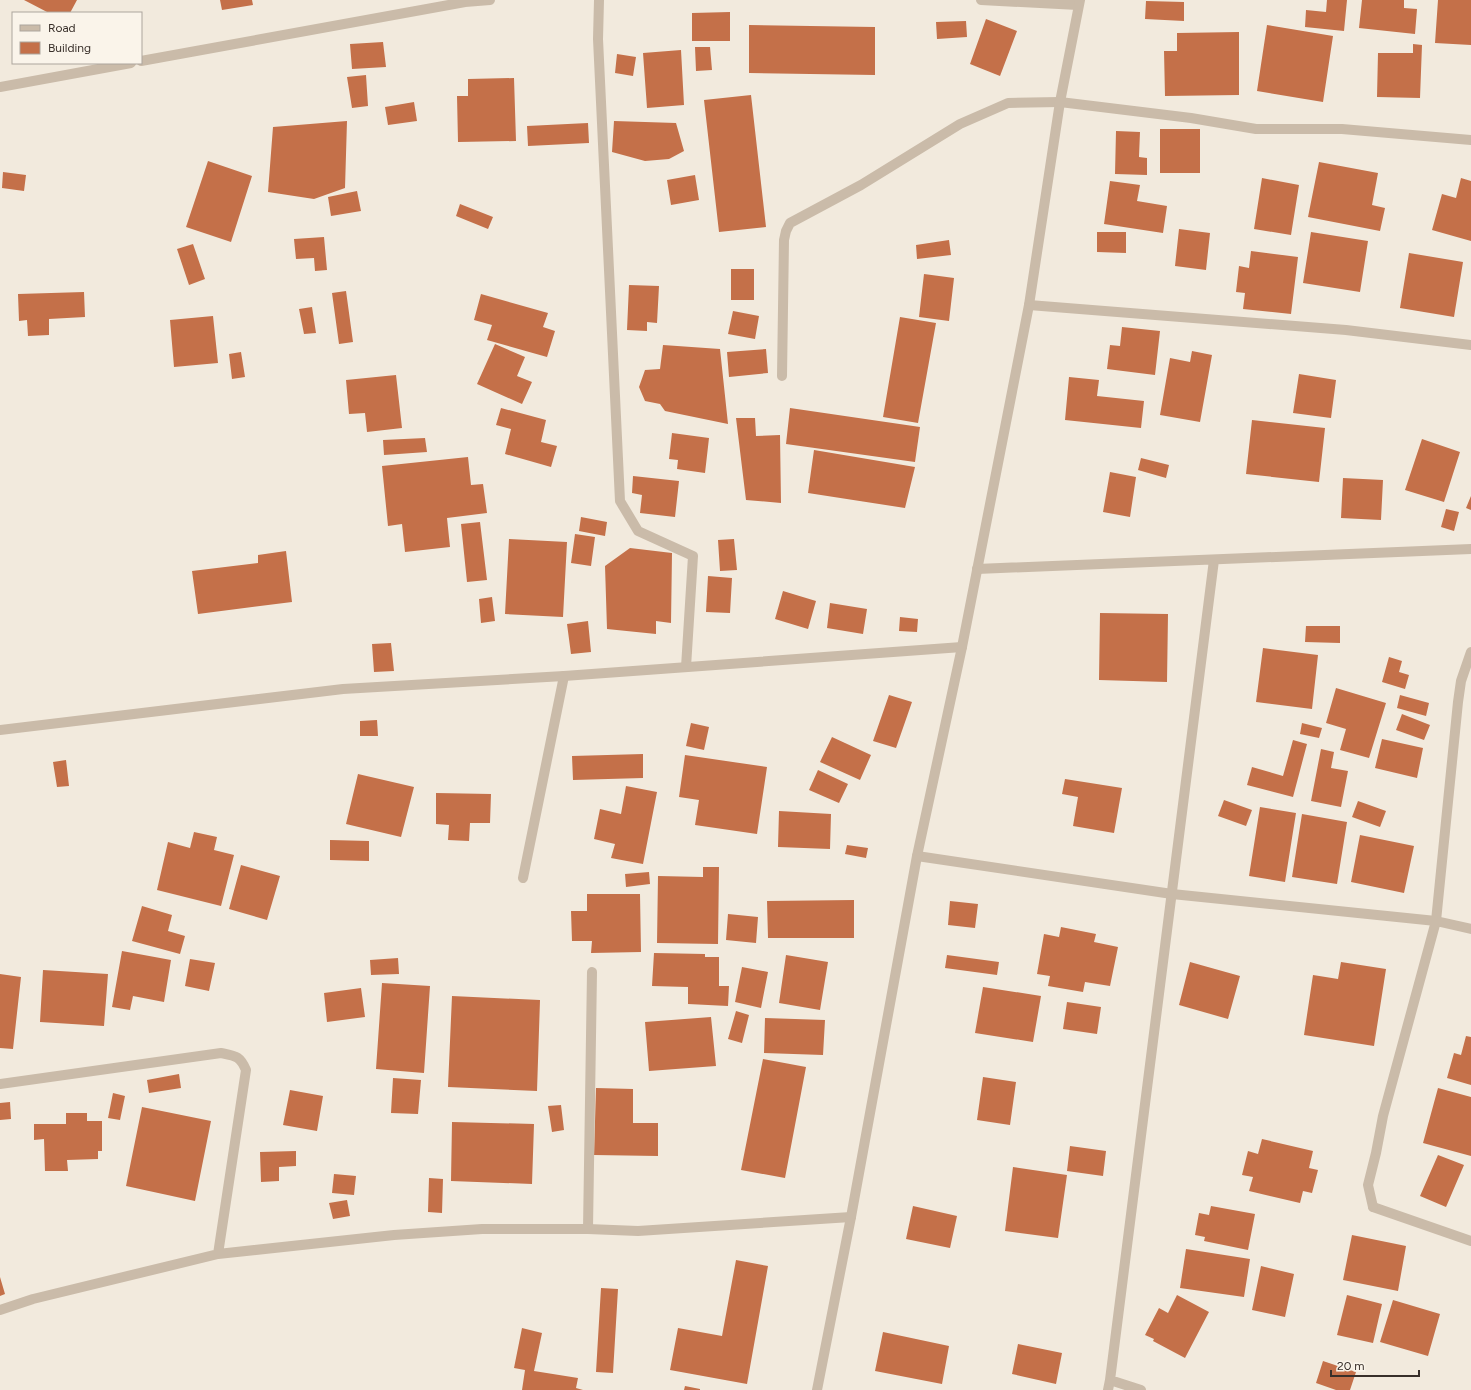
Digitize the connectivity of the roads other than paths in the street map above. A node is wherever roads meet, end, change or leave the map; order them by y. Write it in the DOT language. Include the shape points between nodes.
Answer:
graph roads {
  1 [pos="490,0"];
  2 [pos="599,0"];
  3 [pos="982,0"];
  4 [pos="1079,2"];
  5 [pos="142,61"];
  6 [pos="127,64"];
  7 [pos="1,89"];
  8 [pos="1060,102"];
  9 [pos="1471,140"];
  10 [pos="1029,305"];
  11 [pos="1471,345"];
  12 [pos="782,376"];
  13 [pos="1471,549"];
  14 [pos="1214,560"];
  15 [pos="977,569"];
  16 [pos="962,647"];
  17 [pos="1471,652"];
  18 [pos="686,667"];
  19 [pos="564,676"];
  20 [pos="0,730"];
  21 [pos="917,856"];
  22 [pos="523,878"];
  23 [pos="1172,894"];
  24 [pos="1436,921"];
  25 [pos="1471,929"];
  26 [pos="592,972"];
  27 [pos="0,1084"];
  28 [pos="851,1217"];
  29 [pos="588,1229"];
  30 [pos="1471,1241"];
  31 [pos="218,1254"];
  32 [pos="0,1310"];
  33 [pos="1109,1385"];
  34 [pos="817,1390"];
  35 [pos="1141,1390"];
  1 -- 5 [label="street" via="465,2"];
  2 -- 18 [label="street" via="598,39 620,501 638,531 693,556"];
  3 -- 4 [label="street"];
  4 -- 8 [label="street"];
  6 -- 7 [label="street"];
  8 -- 9 [label="street" via="1256,129 1342,129"];
  8 -- 10 [label="street"];
  8 -- 12 [label="street" via="1008,103 960,124 861,185 790,223 784,240"];
  10 -- 11 [label="street" via="1346,330"];
  10 -- 15 [label="street"];
  13 -- 14 [label="street"];
  14 -- 15 [label="street"];
  14 -- 23 [label="street"];
  15 -- 16 [label="street"];
  16 -- 18 [label="street"];
  16 -- 21 [label="street"];
  17 -- 24 [label="street" via="1461,681 1458,702"];
  18 -- 19 [label="street"];
  19 -- 20 [label="street" via="343,689"];
  19 -- 22 [label="street"];
  21 -- 23 [label="street"];
  21 -- 28 [label="street"];
  23 -- 24 [label="street"];
  23 -- 33 [label="street"];
  24 -- 25 [label="street"];
  24 -- 30 [label="street" via="1383,1116 1368,1185 1373,1207"];
  26 -- 29 [label="street"];
  27 -- 31 [label="street" via="221,1053 242,1061 246,1070"];
  28 -- 29 [label="street" via="638,1231"];
  28 -- 34 [label="street"];
  29 -- 31 [label="street" via="482,1229 401,1234"];
  31 -- 32 [label="street" via="33,1299"];
  33 -- 35 [label="street"];
}
